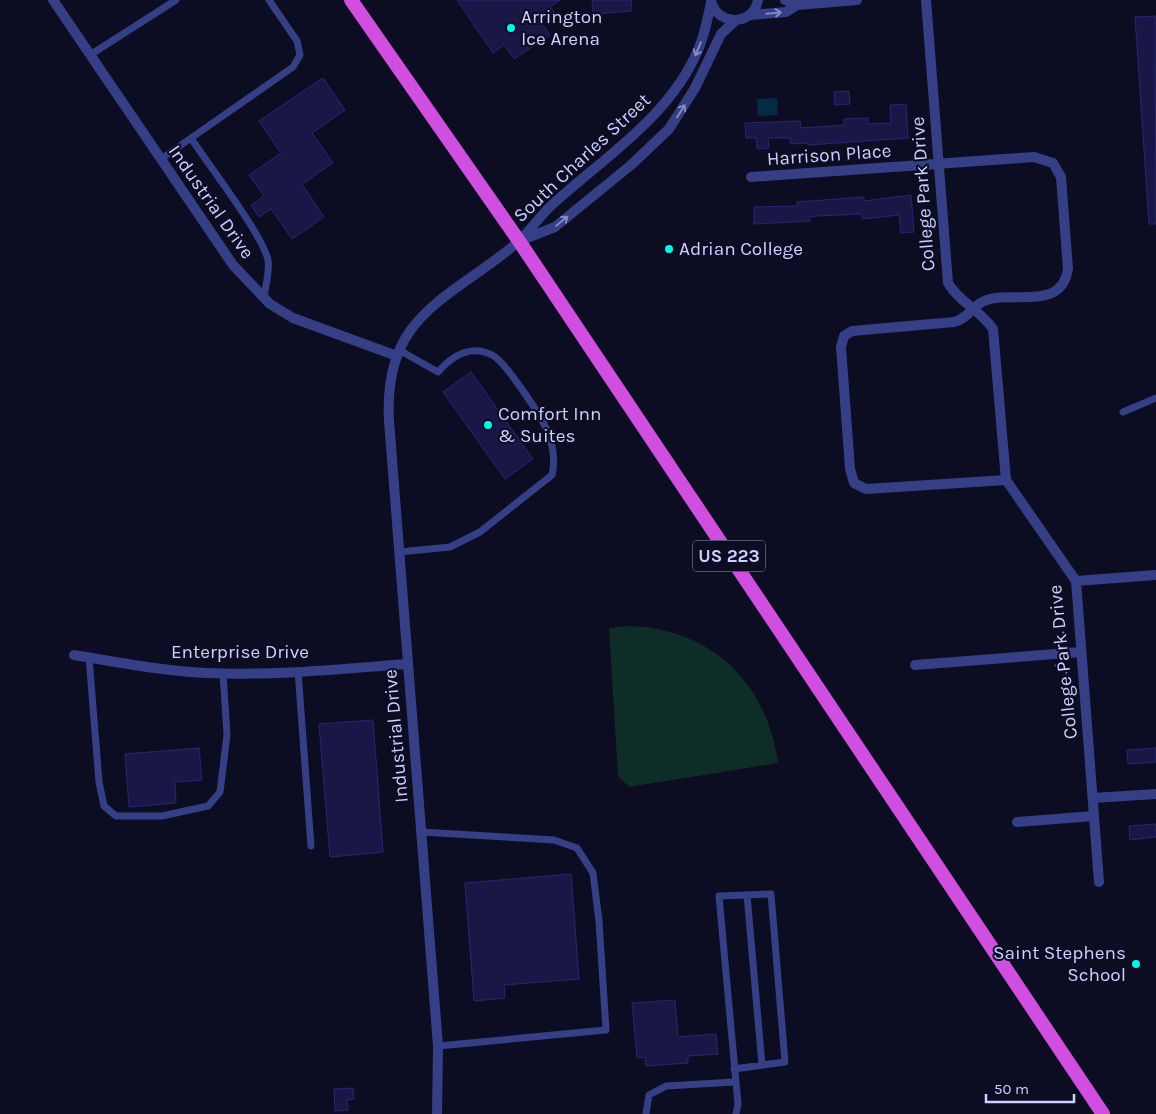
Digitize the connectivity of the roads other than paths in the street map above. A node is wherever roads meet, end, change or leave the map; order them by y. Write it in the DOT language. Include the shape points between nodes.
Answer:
graph roads {
  1 [pos="53,0"];
  2 [pos="176,0"];
  3 [pos="269,0"];
  4 [pos="351,0"];
  5 [pos="758,0"];
  6 [pos="785,0"];
  7 [pos="857,0"];
  8 [pos="926,0"];
  9 [pos="711,1"];
  10 [pos="797,5"];
  11 [pos="750,16"];
  12 [pos="735,21"];
  13 [pos="90,55"];
  14 [pos="191,138"];
  15 [pos="160,159"];
  16 [pos="939,165"];
  17 [pos="751,177"];
  18 [pos="518,241"];
  19 [pos="264,298"];
  20 [pos="975,309"];
  21 [pos="398,353"];
  22 [pos="1156,398"];
  23 [pos="1123,412"];
  24 [pos="1006,480"];
  25 [pos="399,552"];
  26 [pos="1156,575"];
  27 [pos="1076,581"];
  28 [pos="1081,652"];
  29 [pos="74,655"];
  30 [pos="89,657"];
  31 [pos="407,664"];
  32 [pos="915,664"];
  33 [pos="298,671"];
  34 [pos="223,673"];
  35 [pos="1156,794"];
  36 [pos="1092,798"];
  37 [pos="1094,816"];
  38 [pos="1017,822"];
  39 [pos="421,832"];
  40 [pos="311,846"];
  41 [pos="1099,882"];
  42 [pos="747,895"];
  43 [pos="438,1046"];
  44 [pos="762,1065"];
  45 [pos="734,1069"];
  46 [pos="735,1082"];
  47 [pos="437,1114"];
  48 [pos="646,1114"];
  49 [pos="736,1114"];
  50 [pos="1103,1114"];
  1 -- 13 [label="street, Industrial Drive"];
  2 -- 13 [label="lane"];
  3 -- 14 [label="lane" via="297,41 300,54 293,67"];
  4 -- 18 [label="highway, US 223"];
  5 -- 11 [label="street"];
  6 -- 10 [label="street"];
  7 -- 10 [label="street"];
  8 -- 16 [label="street, College Park Drive"];
  9 -- 12 [label="street" via="720,16"];
  9 -- 18 [label="street, South Charles Street, one-way" via="698,50 669,98 650,121 552,204"];
  11 -- 10 [label="street, one-way" via="786,12"];
  11 -- 12 [label="street"];
  18 -- 12 [label="street, South Charles Street, one-way" via="555,227 631,165 669,129 695,88 720,34"];
  13 -- 15 [label="street, Industrial Drive"];
  14 -- 15 [label="lane"];
  14 -- 19 [label="lane" via="254,232 267,258"];
  15 -- 19 [label="street, Industrial Drive" via="232,265"];
  16 -- 17 [label="street, Harrison Place"];
  16 -- 20 [label="street, College Park Drive" via="948,283 960,299"];
  16 -- 20 [label="street, Harrison Place" via="1034,158 1053,163 1061,177 1067,278 1061,287 1043,296 991,300 982,302"];
  18 -- 21 [label="street, Industrial Drive" via="431,306 404,339"];
  18 -- 50 [label="highway, US 223"];
  19 -- 21 [label="street, Industrial Drive" via="293,318"];
  20 -- 24 [label="street, College Park Drive" via="993,329"];
  20 -- 24 [label="street" via="964,319 954,322 864,329 844,336 841,361 850,469 854,483 866,489"];
  21 -- 25 [label="street, Industrial Drive" via="387,395"];
  21 -- 25 [label="lane" via="438,372 449,360 464,352 492,354 503,362 546,426 554,461 552,475 480,532 450,547"];
  22 -- 23 [label="lane"];
  24 -- 27 [label="street, College Park Drive"];
  25 -- 31 [label="street, Industrial Drive"];
  26 -- 27 [label="street"];
  27 -- 28 [label="street, College Park Drive"];
  28 -- 32 [label="street"];
  28 -- 36 [label="street, College Park Drive"];
  29 -- 30 [label="street, Enterprise Drive"];
  30 -- 34 [label="street, Enterprise Drive" via="162,669"];
  30 -- 34 [label="lane" via="99,782 104,806 116,816 162,816 208,806 220,792 227,735"];
  31 -- 33 [label="street, Enterprise Drive"];
  31 -- 39 [label="street, Industrial Drive"];
  33 -- 34 [label="street, Enterprise Drive"];
  33 -- 40 [label="lane"];
  35 -- 36 [label="street"];
  36 -- 37 [label="street, College Park Drive"];
  37 -- 38 [label="street"];
  37 -- 41 [label="street, College Park Drive"];
  39 -- 43 [label="street, Industrial Drive"];
  39 -- 43 [label="lane" via="554,840 577,848 593,873 604,978 606,1030"];
  42 -- 44 [label="lane"];
  42 -- 44 [label="lane" via="771,894 785,1062"];
  42 -- 45 [label="lane" via="718,896"];
  43 -- 47 [label="street, Industrial Drive"];
  44 -- 45 [label="lane"];
  45 -- 46 [label="lane"];
  46 -- 48 [label="lane" via="666,1086 649,1096"];
  46 -- 49 [label="lane"];
}
